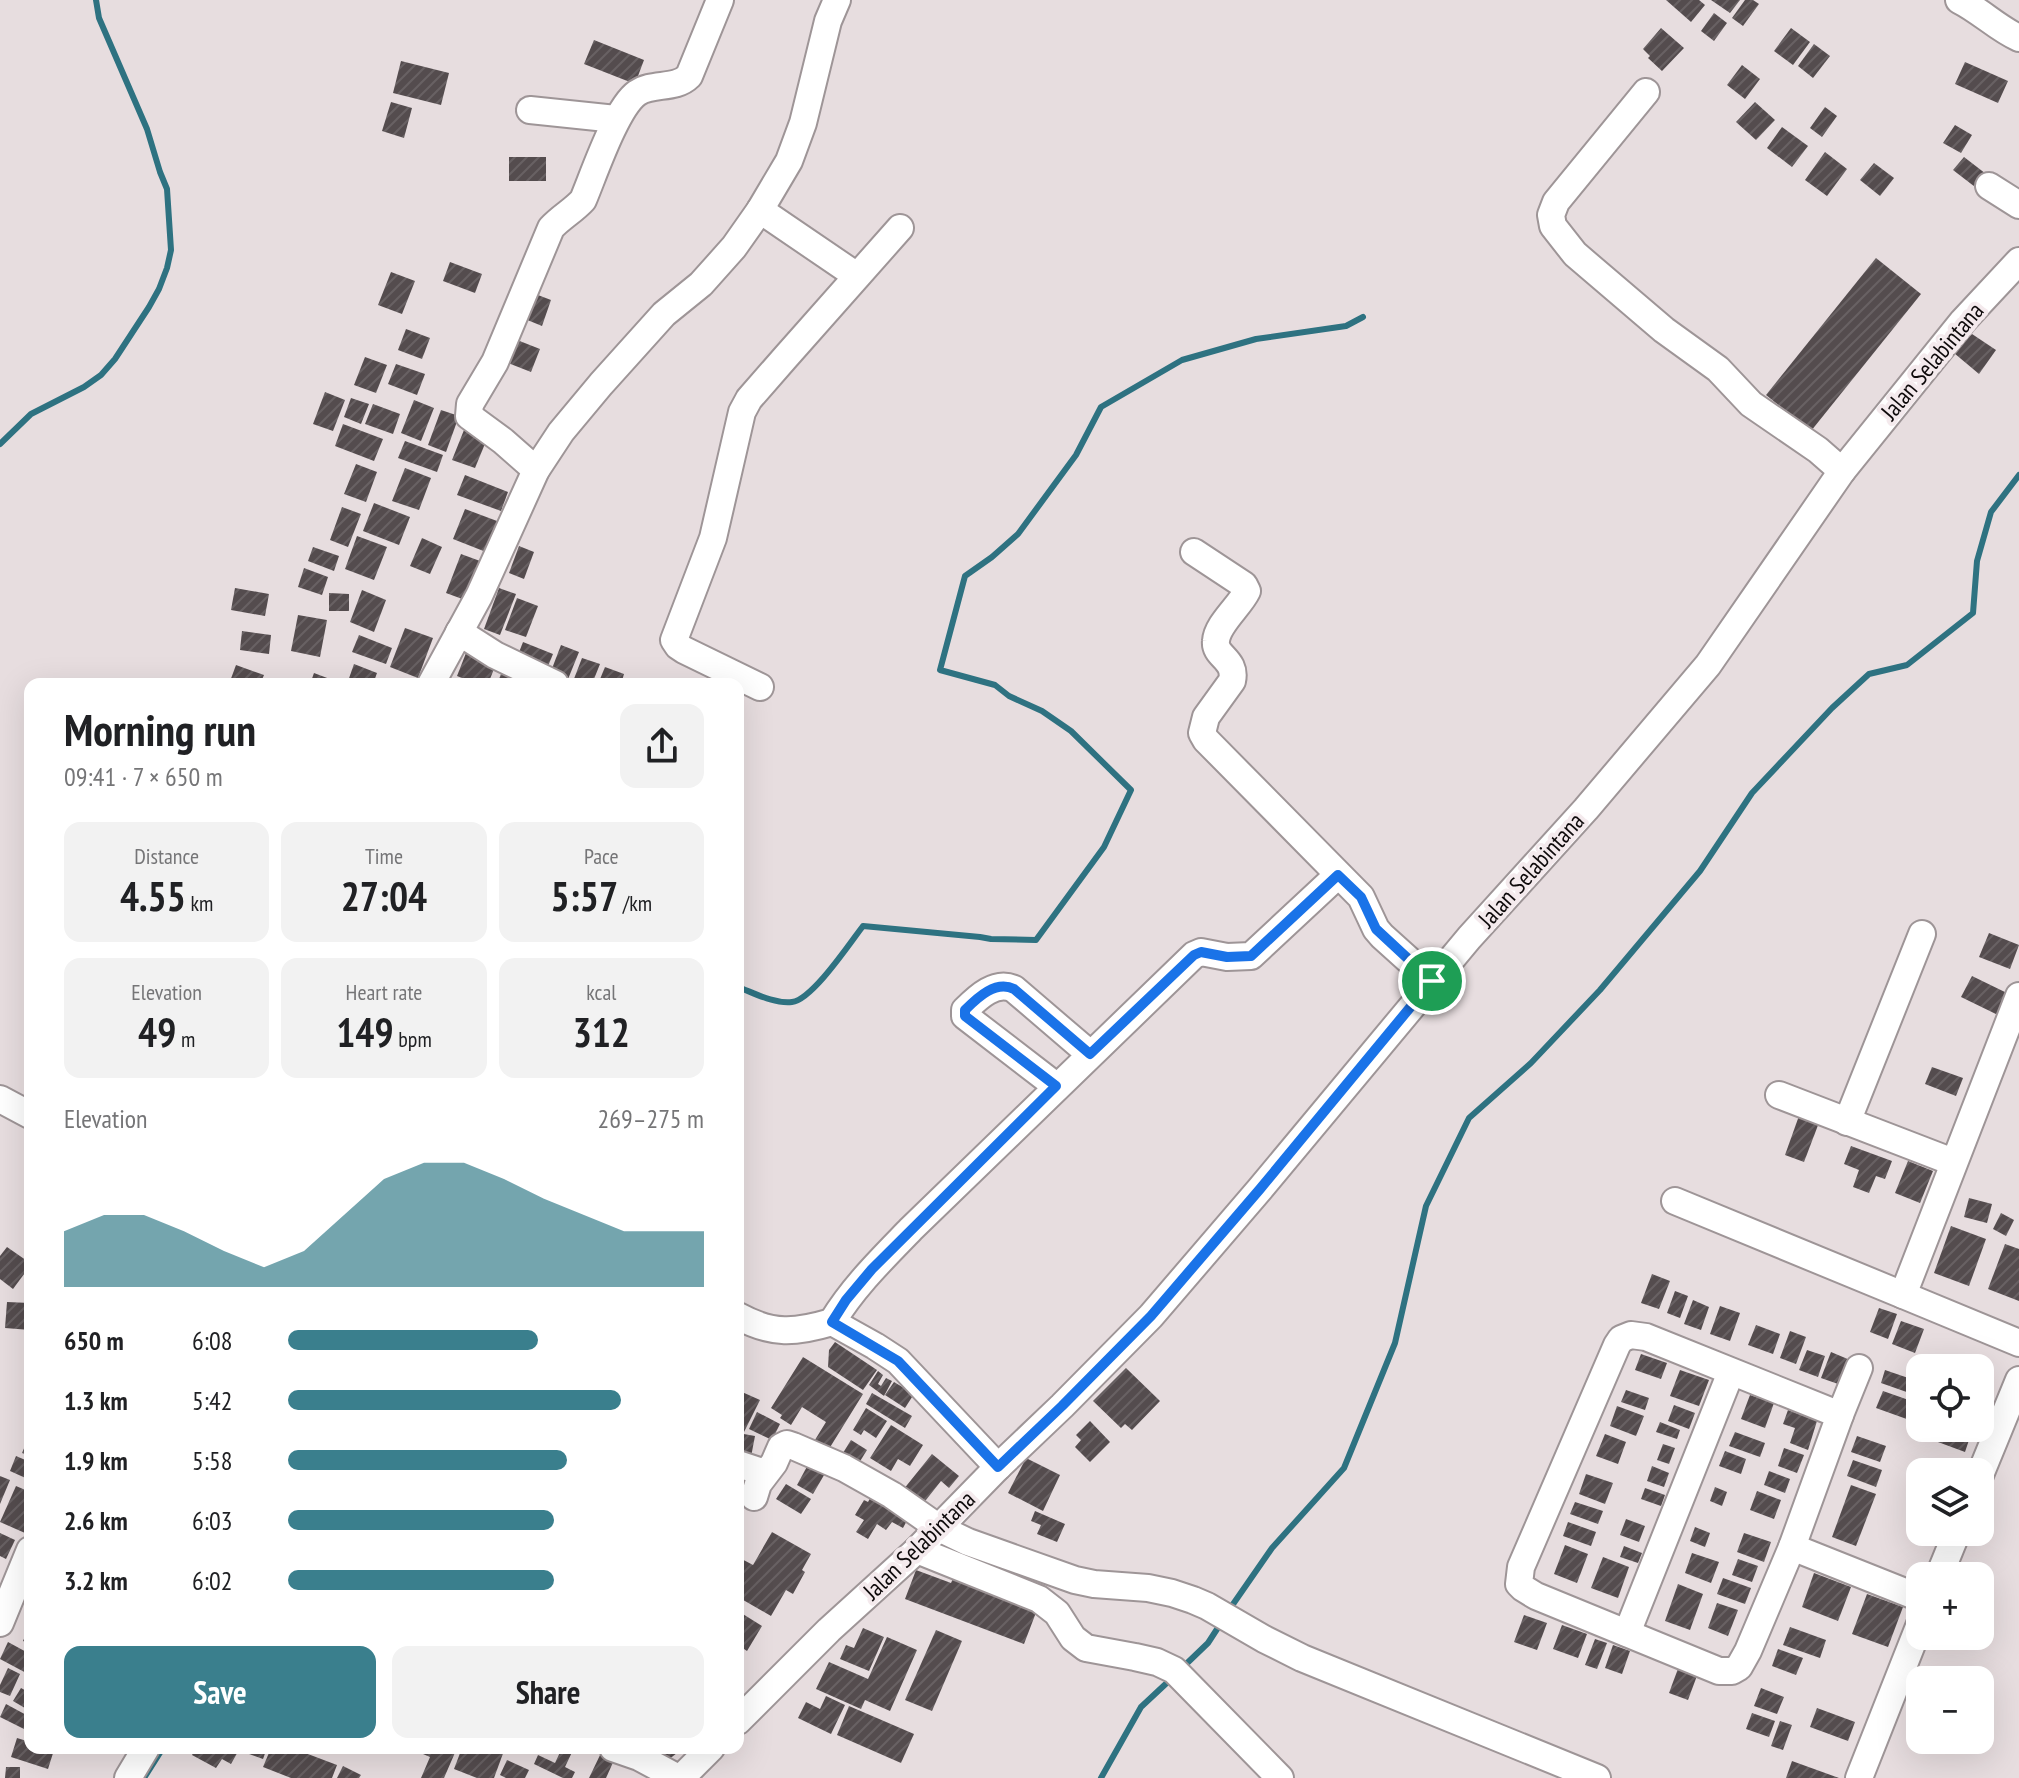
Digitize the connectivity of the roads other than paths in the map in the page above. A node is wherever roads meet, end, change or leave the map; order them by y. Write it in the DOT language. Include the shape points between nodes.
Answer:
graph roads {
  1 [pos="720,0"];
  2 [pos="837,0"];
  3 [pos="1967,2"];
  4 [pos="2019,38"];
  5 [pos="1646,92"];
  6 [pos="530,110"];
  7 [pos="616,119"];
  8 [pos="1989,186"];
  9 [pos="2019,205"];
  10 [pos="760,210"];
  11 [pos="900,228"];
  12 [pos="2019,261"];
  13 [pos="857,276"];
  14 [pos="536,470"];
  15 [pos="1842,471"];
  16 [pos="1194,552"];
  17 [pos="459,632"];
  18 [pos="434,678"];
  19 [pos="543,678"];
  20 [pos="742,678"];
  21 [pos="744,679"];
  22 [pos="760,687"];
  23 [pos="1338,875"];
  24 [pos="1922,934"];
  25 [pos="1432,981"];
  26 [pos="2019,996"];
  27 [pos="1090,1054"];
  28 [pos="1056,1086"];
  29 [pos="1779,1095"];
  30 [pos="0,1099"];
  31 [pos="24,1112"];
  32 [pos="1847,1122"];
  33 [pos="1953,1162"];
  34 [pos="1675,1201"];
  35 [pos="1903,1295"];
  36 [pos="744,1319"];
  37 [pos="832,1322"];
  38 [pos="2019,1343"];
  39 [pos="1859,1368"];
  40 [pos="1731,1372"];
  41 [pos="2019,1380"];
  42 [pos="1840,1415"];
  43 [pos="1987,1458"];
  44 [pos="744,1466"];
  45 [pos="998,1467"];
  46 [pos="765,1473"];
  47 [pos="754,1497"];
  48 [pos="939,1528"];
  49 [pos="1792,1547"];
  50 [pos="917,1550"];
  51 [pos="24,1565"];
  52 [pos="1906,1592"];
  53 [pos="0,1623"];
  54 [pos="1627,1633"];
  55 [pos="1910,1650"];
  56 [pos="744,1715"];
  57 [pos="142,1754"];
  58 [pos="630,1754"];
  59 [pos="705,1754"];
  60 [pos="128,1778"];
  61 [pos="679,1778"];
  62 [pos="1280,1778"];
  63 [pos="1597,1778"];
  64 [pos="1859,1778"];
  1 -- 7 [label="street" via="686,80 636,93"];
  2 -- 10 [label="street" via="803,123 789,161"];
  3 -- 4 [label="street"];
  5 -- 15 [label="street" via="1556,202 1553,226 1575,254 1718,369 1751,404"];
  6 -- 7 [label="street"];
  7 -- 14 [label="street" via="583,200 551,228 495,362 468,410"];
  8 -- 9 [label="street"];
  10 -- 13 [label="street"];
  10 -- 14 [label="street" via="701,284 664,314 601,384"];
  11 -- 13 [label="street"];
  12 -- 15 [label="street, Jalan Selabintana" via="1963,321"];
  13 -- 20 [label="street" via="742,412 713,538 674,636 678,646"];
  14 -- 17 [label="street"];
  15 -- 25 [label="street, Jalan Selabintana" via="1708,665"];
  16 -- 23 [label="street" via="1247,591 1216,640 1233,668 1232,681 1206,717 1202,733"];
  17 -- 18 [label="street"];
  17 -- 19 [label="street"];
  21 -- 22 [label="street"];
  23 -- 25 [label="street" via="1361,897 1376,929"];
  23 -- 27 [label="street" via="1251,956 1194,955"];
  24 -- 32 [label="street"];
  25 -- 45 [label="street, Jalan Selabintana" via="1151,1316"];
  26 -- 33 [label="street"];
  27 -- 28 [label="street"];
  27 -- 28 [label="street" via="1007,985 999,985 965,1010 965,1016"];
  28 -- 37 [label="street" via="872,1269"];
  29 -- 32 [label="street"];
  30 -- 31 [label="street"];
  32 -- 33 [label="street"];
  33 -- 35 [label="street"];
  34 -- 35 [label="street"];
  35 -- 38 [label="street"];
  36 -- 37 [label="street" via="784,1331"];
  37 -- 45 [label="street" via="898,1361"];
  39 -- 42 [label="street"];
  40 -- 42 [label="street"];
  40 -- 54 [label="street"];
  40 -- 54 [label="street" via="1646,1337 1621,1339 1521,1567 1519,1584 1528,1592"];
  41 -- 43 [label="street"];
  42 -- 49 [label="street"];
  44 -- 46 [label="street"];
  45 -- 48 [label="street, Jalan Selabintana"];
  46 -- 47 [label="street"];
  46 -- 48 [label="street" via="787,1444 844,1468"];
  48 -- 50 [label="street, Jalan Selabintana"];
  48 -- 63 [label="street" via="1075,1580 1148,1588 1193,1600 1302,1658"];
  49 -- 52 [label="street"];
  49 -- 54 [label="street" via="1748,1651 1732,1671 1719,1671"];
  50 -- 56 [label="street, Jalan Selabintana"];
  50 -- 62 [label="street" via="1039,1599 1086,1648 1174,1670"];
  51 -- 53 [label="street"];
  55 -- 64 [label="street"];
  57 -- 60 [label="street"];
  58 -- 61 [label="street"];
  59 -- 61 [label="street"];
}
